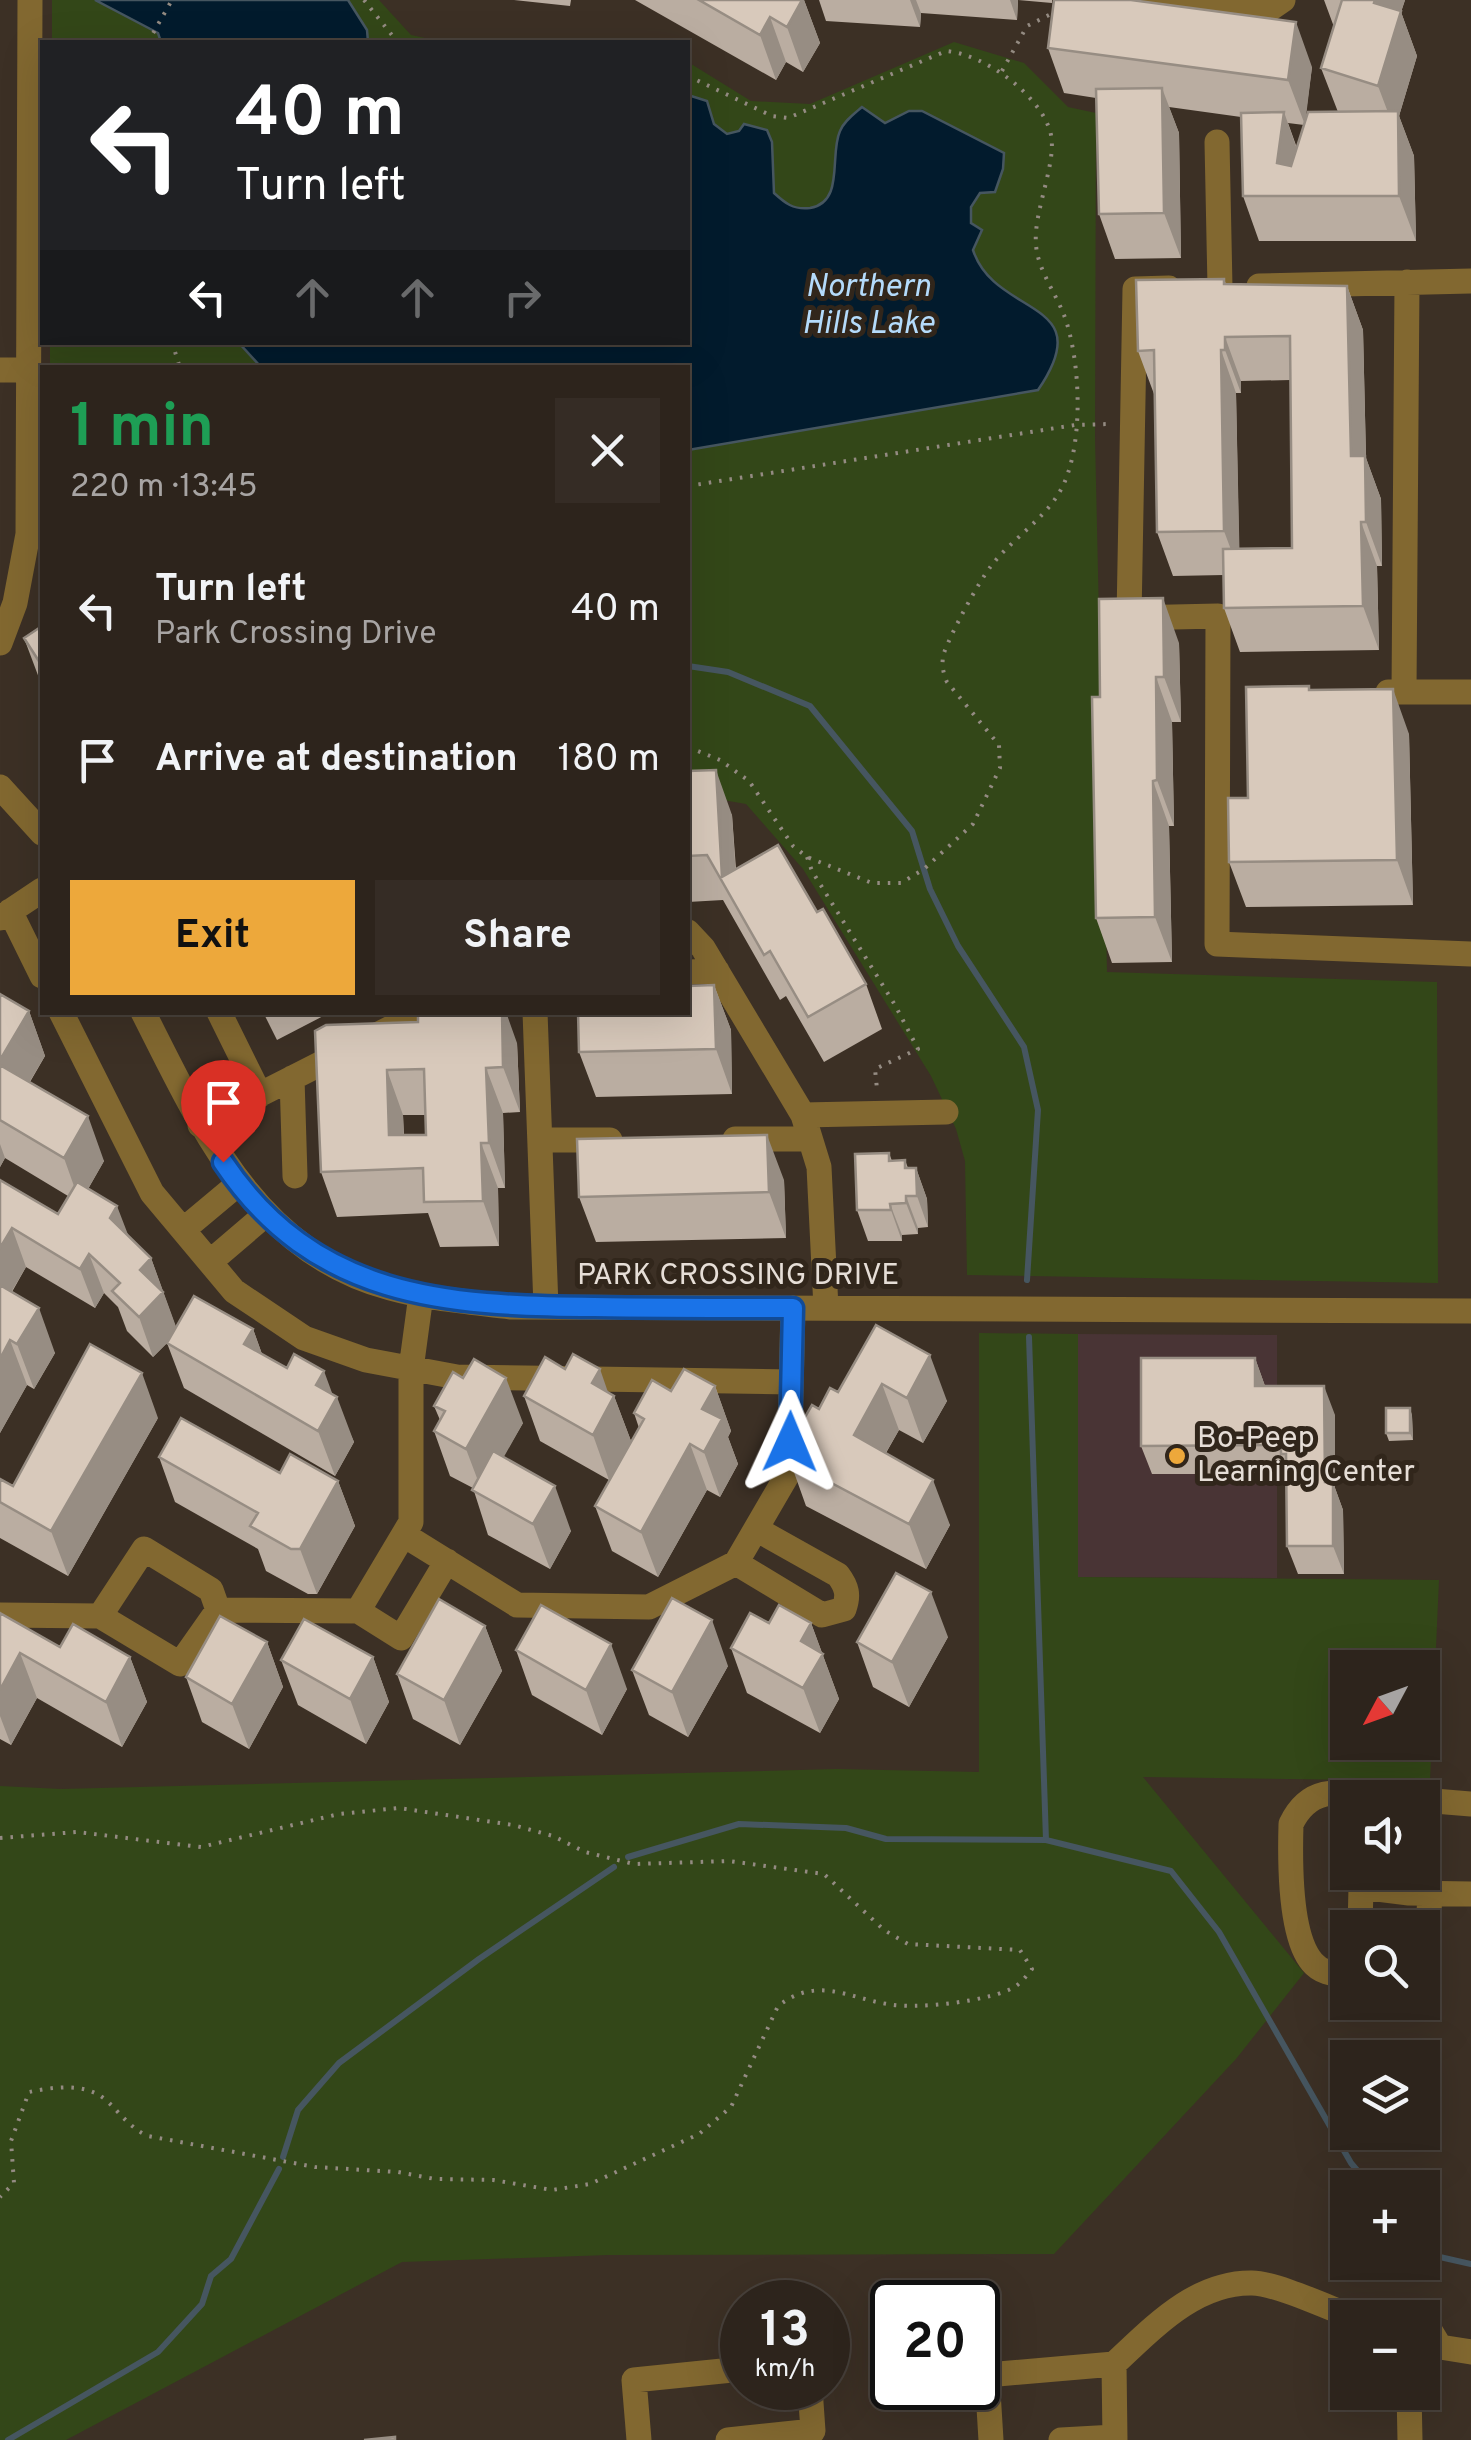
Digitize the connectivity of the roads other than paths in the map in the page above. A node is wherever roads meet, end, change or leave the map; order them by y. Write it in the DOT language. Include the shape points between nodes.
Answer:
graph roads {
  1 [pos="30,0"];
  2 [pos="1144,0"];
  3 [pos="1283,0"];
  4 [pos="1217,142"];
  5 [pos="1471,281"];
  6 [pos="1407,282"];
  7 [pos="1203,287"];
  8 [pos="0,370"];
  9 [pos="28,370"];
  10 [pos="33,571"];
  11 [pos="0,644"];
  12 [pos="1367,692"];
  13 [pos="1404,692"];
  14 [pos="1471,692"];
  15 [pos="0,787"];
  16 [pos="40,831"];
  17 [pos="40,891"];
  18 [pos="5,915"];
  19 [pos="690,934"];
  20 [pos="1471,954"];
  21 [pos="717,971"];
  22 [pos="690,972"];
  23 [pos="40,973"];
  24 [pos="63,1015"];
  25 [pos="145,1015"];
  26 [pos="220,1015"];
  27 [pos="416,1015"];
  28 [pos="535,1015"];
  29 [pos="292,1078"];
  30 [pos="260,1094"];
  31 [pos="946,1112"];
  32 [pos="200,1125"];
  33 [pos="807,1127"];
  34 [pos="540,1140"];
  35 [pos="636,1140"];
  36 [pos="714,1140"];
  37 [pos="295,1176"];
  38 [pos="238,1184"];
  39 [pos="265,1215"];
  40 [pos="182,1230"];
  41 [pos="210,1262"];
  42 [pos="421,1295"];
  43 [pos="546,1307"];
  44 [pos="793,1308"];
  45 [pos="826,1308"];
  46 [pos="1471,1311"];
  47 [pos="411,1368"];
  48 [pos="791,1382"];
  49 [pos="756,1528"];
  50 [pos="404,1535"];
  51 [pos="447,1561"];
  52 [pos="736,1563"];
  53 [pos="218,1610"];
  54 [pos="358,1612"];
  55 [pos="0,1615"];
  56 [pos="100,1616"];
  57 [pos="1330,1794"];
  58 [pos="1440,1801"];
  59 [pos="1471,1804"];
  60 [pos="1414,1890"];
  61 [pos="1430,1893"];
  62 [pos="1471,1894"];
  63 [pos="1429,1910"];
  64 [pos="1330,1973"];
  65 [pos="1330,2309"];
  66 [pos="1440,2346"];
  67 [pos="1471,2352"];
  68 [pos="1114,2364"];
  69 [pos="720,2371"];
  70 [pos="812,2410"];
  71 [pos="1409,2410"];
  72 [pos="1114,2438"];
  73 [pos="639,2440"];
  74 [pos="728,2440"];
  75 [pos="992,2440"];
  76 [pos="1061,2440"];
  77 [pos="1410,2440"];
  1 -- 9 [label="street"];
  2 -- 3 [label="street" via="1267,11"];
  4 -- 7 [label="street"];
  5 -- 6 [label="street"];
  6 -- 7 [label="street"];
  6 -- 13 [label="street"];
  7 -- 20 [label="street" via="1134,289 1129,618 1218,616 1227,693 1217,944"];
  8 -- 9 [label="street"];
  9 -- 10 [label="street"];
  10 -- 11 [label="street"];
  12 -- 13 [label="street"];
  13 -- 14 [label="street"];
  15 -- 16 [label="street"];
  17 -- 18 [label="street"];
  18 -- 23 [label="street"];
  19 -- 21 [label="street"];
  21 -- 22 [label="street"];
  21 -- 33 [label="street"];
  24 -- 40 [label="street" via="152,1193"];
  25 -- 32 [label="street, PARK CROSSING DRIVE"];
  26 -- 30 [label="street"];
  27 -- 29 [label="street"];
  28 -- 34 [label="street"];
  29 -- 30 [label="street"];
  29 -- 37 [label="street"];
  30 -- 32 [label="street"];
  31 -- 33 [label="street" via="878,1114"];
  32 -- 38 [label="street, PARK CROSSING DRIVE"];
  33 -- 36 [label="street"];
  33 -- 45 [label="street" via="820,1167"];
  34 -- 35 [label="street"];
  34 -- 43 [label="street"];
  38 -- 39 [label="street, PARK CROSSING DRIVE"];
  38 -- 40 [label="street"];
  39 -- 41 [label="street"];
  39 -- 42 [label="street, PARK CROSSING DRIVE" via="331,1264"];
  40 -- 41 [label="street"];
  41 -- 47 [label="street" via="234,1291 304,1338"];
  42 -- 43 [label="street, PARK CROSSING DRIVE"];
  42 -- 47 [label="street"];
  43 -- 44 [label="street, PARK CROSSING DRIVE"];
  44 -- 45 [label="street, PARK CROSSING DRIVE"];
  44 -- 48 [label="street"];
  45 -- 46 [label="street, PARK CROSSING DRIVE"];
  47 -- 48 [label="street" via="457,1376"];
  47 -- 50 [label="street" via="411,1522"];
  48 -- 49 [label="street" via="789,1472"];
  49 -- 52 [label="street"];
  49 -- 52 [label="street" via="838,1576 848,1598 844,1609 822,1615"];
  50 -- 51 [label="street"];
  50 -- 54 [label="street"];
  51 -- 52 [label="street" via="517,1605 648,1606"];
  51 -- 54 [label="street" via="401,1638"];
  53 -- 54 [label="street"];
  53 -- 56 [label="street" via="180,1664"];
  53 -- 56 [label="street" via="212,1590 144,1549"];
  55 -- 56 [label="street"];
  57 -- 64 [label="street" via="1311,1797 1291,1824 1296,1924 1310,1961"];
  58 -- 59 [label="street"];
  60 -- 61 [label="street"];
  61 -- 62 [label="street"];
  61 -- 63 [label="street"];
  65 -- 68 [label="street" via="1255,2282 1212,2287 1159,2322"];
  66 -- 67 [label="street"];
  68 -- 72 [label="street"];
  68 -- 75 [label="street" via="986,2375"];
  69 -- 73 [label="street" via="634,2380"];
  70 -- 74 [label="street" via="813,2431"];
  71 -- 77 [label="street"];
  72 -- 76 [label="street"];
}
